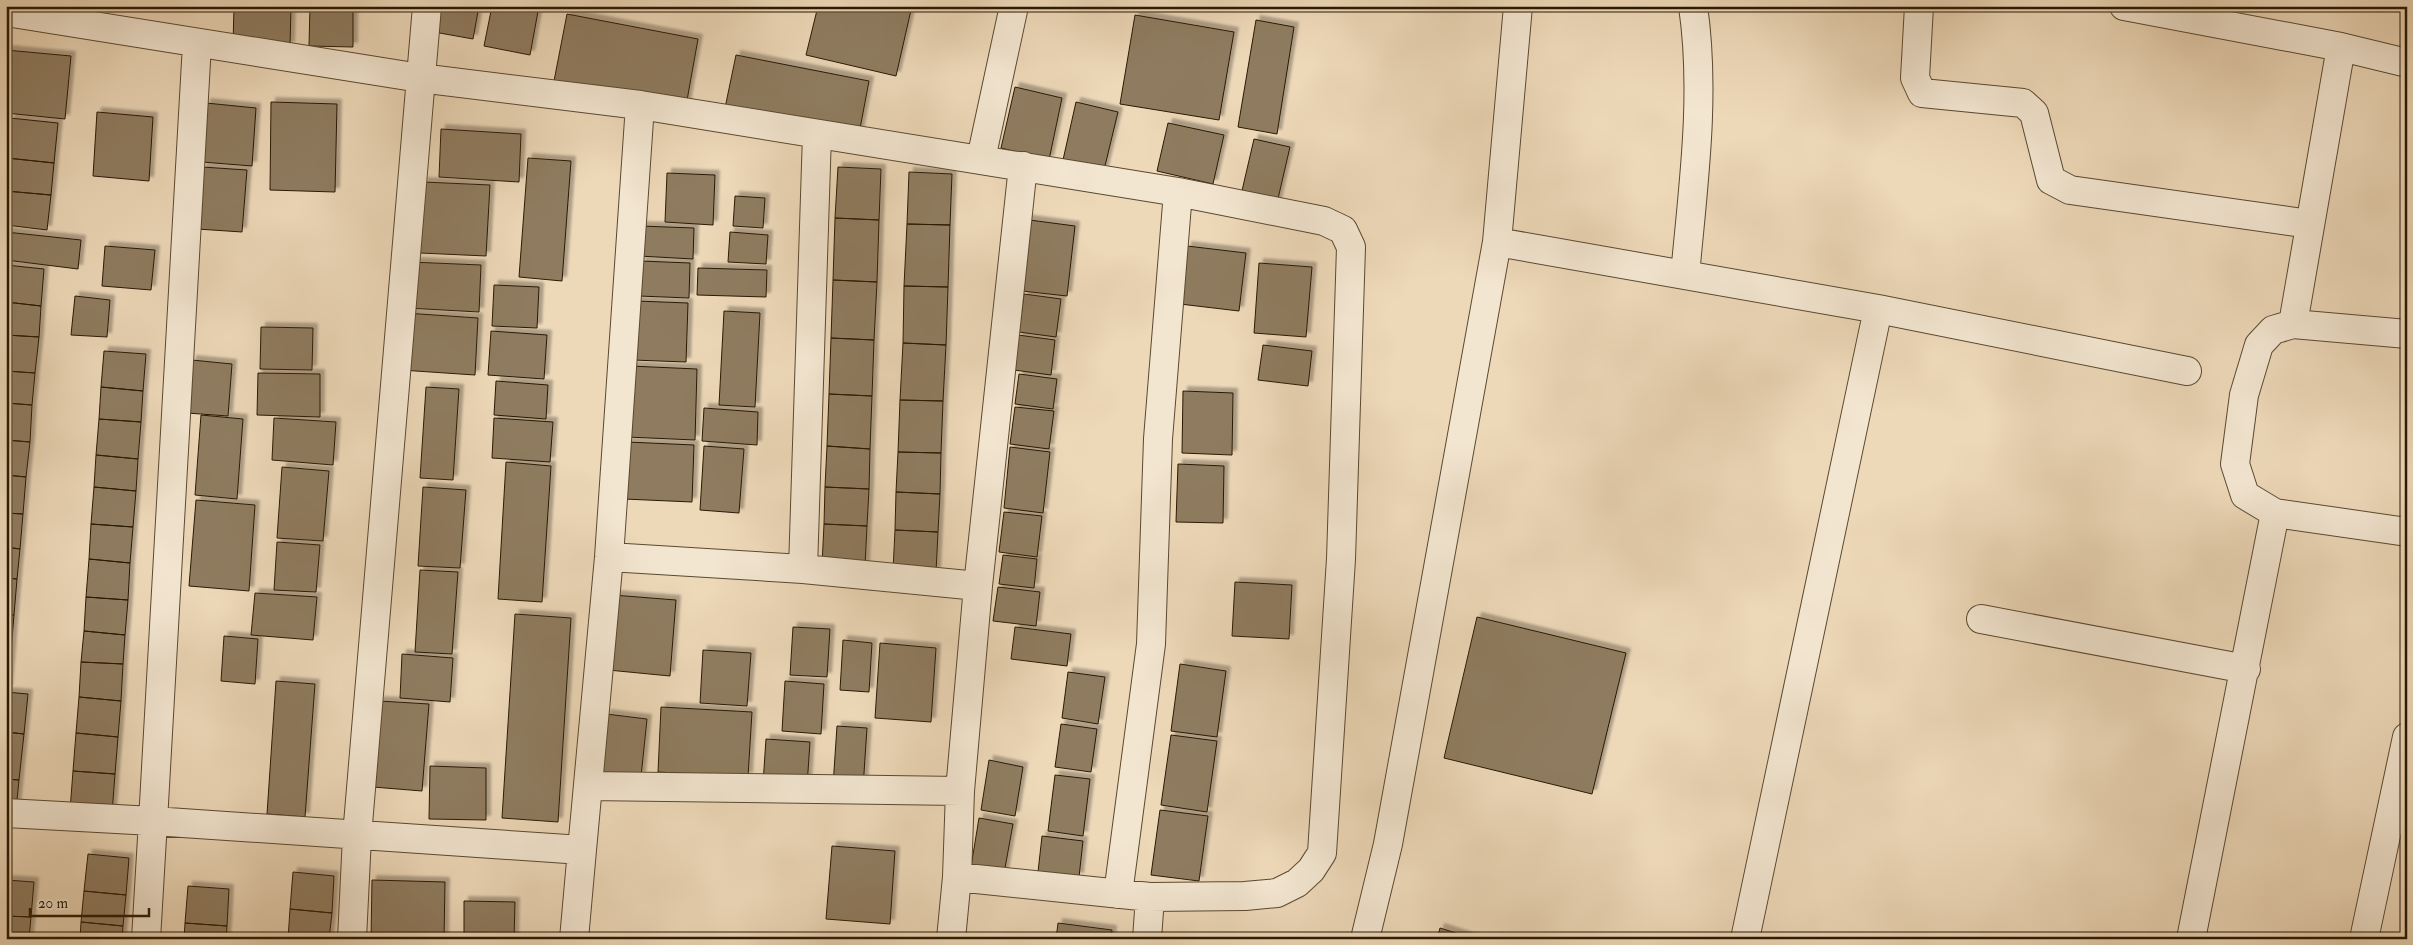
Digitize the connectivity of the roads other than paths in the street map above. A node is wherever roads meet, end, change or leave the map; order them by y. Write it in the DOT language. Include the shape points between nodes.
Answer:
graph roads {
  1 [pos="427,6"];
  2 [pos="1014,6"];
  3 [pos="1518,6"];
  4 [pos="1693,6"];
  5 [pos="1919,6"];
  6 [pos="2124,6"];
  7 [pos="6,12"];
  8 [pos="197,44"];
  9 [pos="2341,47"];
  10 [pos="2407,63"];
  11 [pos="420,78"];
  12 [pos="640,105"];
  13 [pos="817,134"];
  14 [pos="981,159"];
  15 [pos="1022,166"];
  16 [pos="1178,192"];
  17 [pos="2310,224"];
  18 [pos="1497,242"];
  19 [pos="1685,275"];
  20 [pos="1878,309"];
  21 [pos="2293,324"];
  22 [pos="2407,334"];
  23 [pos="2187,371"];
  24 [pos="2275,513"];
  25 [pos="2407,532"];
  26 [pos="609,558"];
  27 [pos="803,569"];
  28 [pos="978,586"];
  29 [pos="1981,619"];
  30 [pos="2246,669"];
  31 [pos="2407,737"];
  32 [pos="588,786"];
  33 [pos="960,791"];
  34 [pos="6,813"];
  35 [pos="153,822"];
  36 [pos="358,836"];
  37 [pos="582,850"];
  38 [pos="957,877"];
  39 [pos="1118,894"];
  40 [pos="1150,897"];
  41 [pos="146,939"];
  42 [pos="352,939"];
  43 [pos="574,939"];
  44 [pos="951,939"];
  45 [pos="1147,939"];
  46 [pos="1365,939"];
  47 [pos="1745,939"];
  48 [pos="2191,939"];
  49 [pos="2364,939"];
  1 -- 11 [label="street"];
  2 -- 14 [label="street"];
  3 -- 18 [label="street"];
  4 -- 19 [label="street" via="1697,143"];
  5 -- 17 [label="street" via="1915,78 1922,93 2023,102 2034,114 2051,180 2070,190"];
  6 -- 9 [label="street"];
  7 -- 8 [label="street"];
  8 -- 11 [label="street"];
  8 -- 35 [label="street"];
  9 -- 10 [label="street"];
  9 -- 17 [label="street"];
  11 -- 12 [label="street"];
  11 -- 36 [label="street"];
  12 -- 13 [label="street"];
  12 -- 26 [label="street"];
  13 -- 14 [label="street"];
  13 -- 27 [label="street"];
  14 -- 15 [label="street"];
  15 -- 16 [label="street"];
  15 -- 28 [label="street"];
  16 -- 39 [label="street" via="1158,438 1151,644"];
  16 -- 40 [label="street" via="1324,221 1343,230 1351,247 1341,560 1322,853 1297,883 1277,893"];
  17 -- 21 [label="street"];
  18 -- 19 [label="street"];
  18 -- 46 [label="street" via="1388,844"];
  19 -- 20 [label="street"];
  20 -- 23 [label="street"];
  20 -- 47 [label="street"];
  21 -- 22 [label="street"];
  21 -- 24 [label="street" via="2273,330 2259,345 2244,395 2235,464 2245,495"];
  24 -- 25 [label="street"];
  24 -- 30 [label="street"];
  26 -- 27 [label="street"];
  26 -- 32 [label="street"];
  27 -- 28 [label="street"];
  28 -- 33 [label="street"];
  29 -- 30 [label="street"];
  30 -- 48 [label="street"];
  31 -- 49 [label="street"];
  32 -- 33 [label="street"];
  32 -- 37 [label="street"];
  33 -- 38 [label="street"];
  34 -- 35 [label="street"];
  35 -- 36 [label="street"];
  35 -- 41 [label="street"];
  36 -- 37 [label="street"];
  36 -- 42 [label="street"];
  37 -- 43 [label="street"];
  38 -- 39 [label="street"];
  38 -- 44 [label="street"];
  39 -- 40 [label="street"];
  40 -- 45 [label="street"];
}
